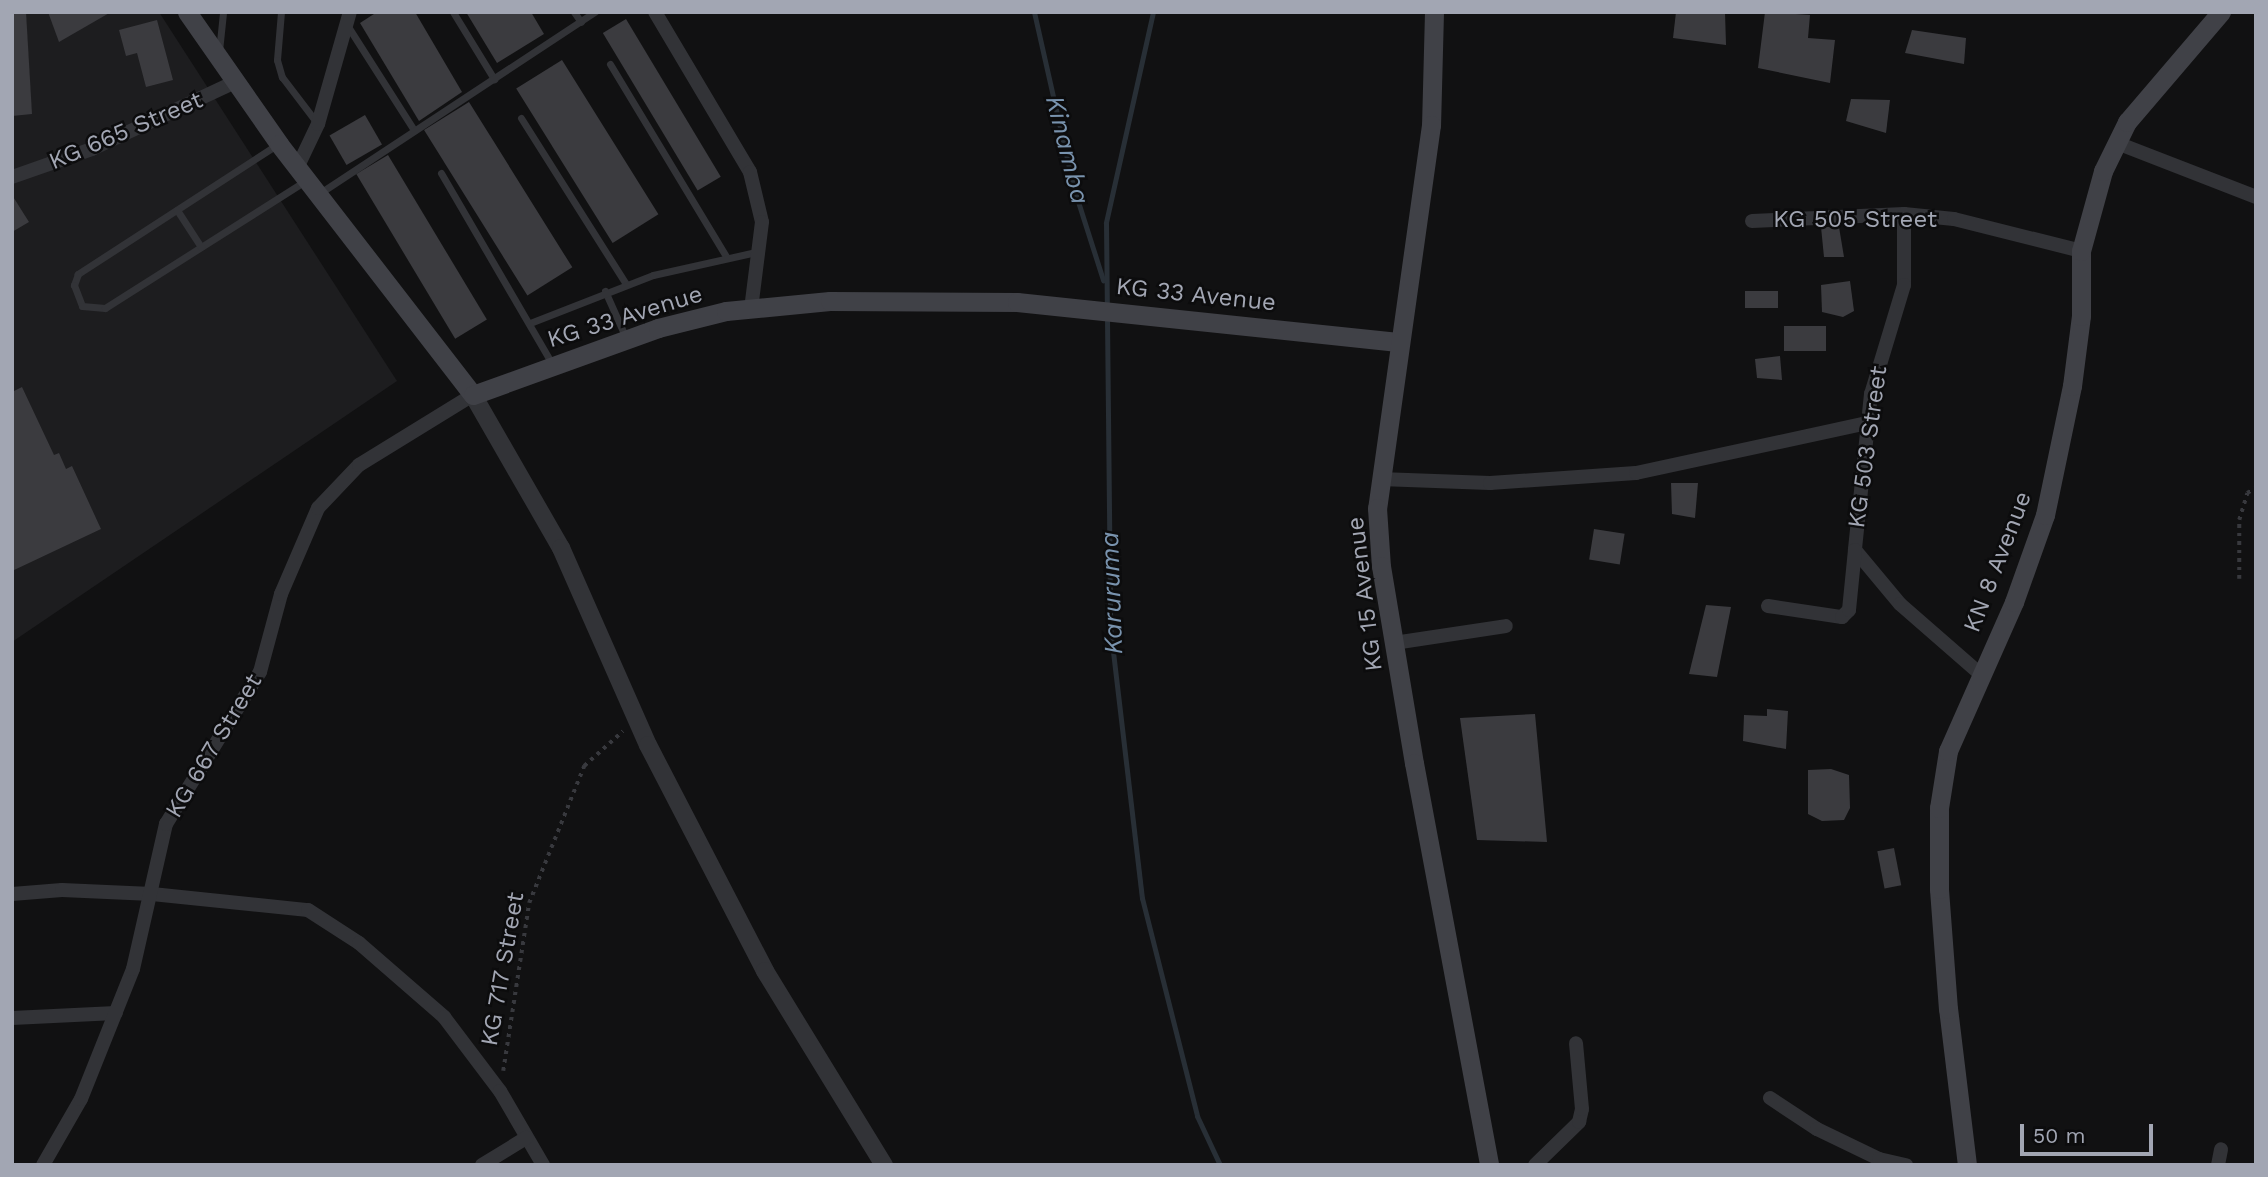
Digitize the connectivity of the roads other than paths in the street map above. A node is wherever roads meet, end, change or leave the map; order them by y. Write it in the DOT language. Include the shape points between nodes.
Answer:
graph roads {
  1 [pos="187,12"];
  2 [pos="223,12"];
  3 [pos="281,12"];
  4 [pos="453,12"];
  5 [pos="574,12"];
  6 [pos="595,12"];
  7 [pos="655,12"];
  8 [pos="1434,12"];
  9 [pos="2221,12"];
  10 [pos="349,19"];
  11 [pos="581,22"];
  12 [pos="218,55"];
  13 [pos="610,64"];
  14 [pos="494,79"];
  15 [pos="237,81"];
  16 [pos="521,118"];
  17 [pos="318,124"];
  18 [pos="414,130"];
  19 [pos="2117,143"];
  20 [pos="279,144"];
  21 [pos="441,173"];
  22 [pos="12,177"];
  23 [pos="308,179"];
  24 [pos="2256,197"];
  25 [pos="177,210"];
  26 [pos="1904,214"];
  27 [pos="1752,221"];
  28 [pos="201,247"];
  29 [pos="761,250"];
  30 [pos="2081,251"];
  31 [pos="726,256"];
  32 [pos="626,284"];
  33 [pos="606,291"];
  34 [pos="751,309"];
  35 [pos="530,323"];
  36 [pos="626,338"];
  37 [pos="1398,342"];
  38 [pos="552,365"];
  39 [pos="473,395"];
  40 [pos="1868,423"];
  41 [pos="1380,479"];
  42 [pos="1855,550"];
  43 [pos="1768,606"];
  44 [pos="1506,626"];
  45 [pos="1394,643"];
  46 [pos="1979,673"];
  47 [pos="12,894"];
  48 [pos="152,894"];
  49 [pos="116,1013"];
  50 [pos="12,1018"];
  51 [pos="1576,1042"];
  52 [pos="1770,1098"];
  53 [pos="526,1138"];
  54 [pos="2221,1149"];
  55 [pos="43,1165"];
  56 [pos="482,1165"];
  57 [pos="543,1165"];
  58 [pos="884,1165"];
  59 [pos="1489,1165"];
  60 [pos="1535,1165"];
  61 [pos="1906,1165"];
  62 [pos="1967,1165"];
  63 [pos="2218,1165"];
  1 -- 12 [label="main road"];
  2 -- 12 [label="lane"];
  3 -- 17 [label="lane" via="277,60 282,77"];
  4 -- 14 [label="lane"];
  5 -- 11 [label="lane"];
  6 -- 11 [label="lane"];
  7 -- 29 [label="street" via="750,172 762,222"];
  8 -- 37 [label="main road, KG 15 Avenue" via="1431,125"];
  9 -- 19 [label="main road, KN 8 Avenue" via="2164,75"];
  10 -- 17 [label="street"];
  10 -- 18 [label="lane"];
  11 -- 14 [label="lane"];
  12 -- 15 [label="main road"];
  13 -- 31 [label="lane"];
  14 -- 18 [label="lane"];
  15 -- 20 [label="main road"];
  15 -- 22 [label="street, KG 665 Street" via="92,149"];
  16 -- 32 [label="lane"];
  17 -- 23 [label="street"];
  18 -- 23 [label="lane"];
  19 -- 24 [label="street"];
  19 -- 30 [label="main road, KN 8 Avenue" via="2103,171"];
  20 -- 23 [label="main road"];
  20 -- 25 [label="lane"];
  21 -- 35 [label="lane"];
  23 -- 28 [label="lane"];
  23 -- 39 [label="main road"];
  25 -- 28 [label="lane"];
  25 -- 28 [label="lane" via="78,274 74,285 82,306 105,308"];
  26 -- 27 [label="street, KG 505 Street"];
  26 -- 30 [label="street, KG 505 Street" via="1954,219"];
  26 -- 40 [label="street, KG 503 Street" via="1904,285 1873,384"];
  29 -- 31 [label="lane"];
  29 -- 34 [label="street"];
  30 -- 46 [label="main road, KN 8 Avenue" via="2081,316 2060,456 2014,602"];
  31 -- 32 [label="lane"];
  32 -- 33 [label="lane"];
  33 -- 35 [label="lane"];
  33 -- 36 [label="lane"];
  34 -- 36 [label="main road, KG 33 Avenue"];
  34 -- 37 [label="main road, KG 33 Avenue" via="868,299 1017,302"];
  35 -- 38 [label="lane"];
  36 -- 38 [label="main road, KG 33 Avenue"];
  37 -- 41 [label="main road, KG 15 Avenue"];
  38 -- 39 [label="main road, KG 33 Avenue"];
  39 -- 48 [label="street, KG 667 Street" via="359,465 318,508 281,594 260,672 166,824"];
  39 -- 58 [label="street" via="561,548 637,719 765,971"];
  40 -- 41 [label="street" via="1636,473 1490,484"];
  40 -- 42 [label="street, KG 503 Street"];
  41 -- 45 [label="main road, KG 15 Avenue" via="1381,566"];
  42 -- 43 [label="street" via="1849,610 1842,617"];
  42 -- 46 [label="street, KG 503 Street" via="1900,604"];
  44 -- 45 [label="street"];
  45 -- 59 [label="main road, KG 15 Avenue"];
  46 -- 62 [label="main road, KN 8 Avenue" via="1948,751 1939,808 1948,1009"];
  47 -- 48 [label="street" via="62,890"];
  48 -- 49 [label="street, KG 667 Street"];
  48 -- 53 [label="street" via="288,905 317,915 359,943 463,1038"];
  49 -- 50 [label="street" via="82,1011"];
  49 -- 55 [label="street, KG 667 Street" via="81,1099"];
  51 -- 60 [label="street" via="1579,1122"];
  52 -- 61 [label="street" via="1816,1129 1879,1159"];
  53 -- 56 [label="street"];
  53 -- 57 [label="street"];
  54 -- 63 [label="street"];
}
